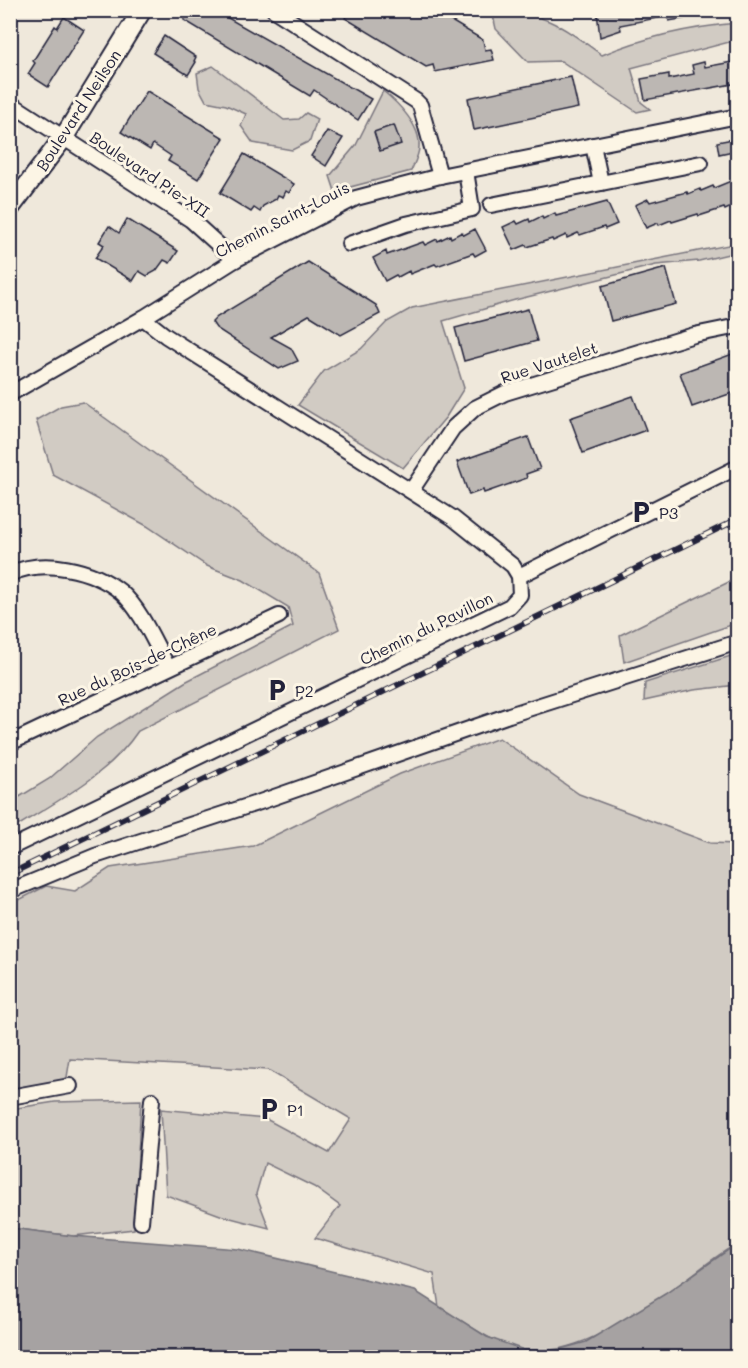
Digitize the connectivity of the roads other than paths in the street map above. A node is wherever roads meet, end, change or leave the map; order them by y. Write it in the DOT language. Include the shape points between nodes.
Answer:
graph roads {
  1 [pos="142,10"];
  2 [pos="274,10"];
  3 [pos="10,103"];
  4 [pos="738,116"];
  5 [pos="64,137"];
  6 [pos="593,145"];
  7 [pos="700,163"];
  8 [pos="466,171"];
  9 [pos="440,176"];
  10 [pos="601,183"];
  11 [pos="491,205"];
  12 [pos="10,208"];
  13 [pos="349,244"];
  14 [pos="235,260"];
  15 [pos="142,318"];
  16 [pos="738,326"];
  17 [pos="10,394"];
  18 [pos="738,467"];
  19 [pos="411,491"];
  20 [pos="10,574"];
  21 [pos="519,576"];
  22 [pos="279,616"];
  23 [pos="738,642"];
  24 [pos="168,667"];
  25 [pos="10,743"];
  26 [pos="10,848"];
  27 [pos="10,891"];
  28 [pos="70,1086"];
  29 [pos="10,1097"];
  30 [pos="152,1100"];
  31 [pos="141,1222"];
  1 -- 5 [label="main road, Boulevard Neilson"];
  2 -- 9 [label="street" via="416,101"];
  3 -- 5 [label="street, Boulevard Pie-XII"];
  4 -- 6 [label="street, Chemin Saint-Louis"];
  5 -- 12 [label="main road, Boulevard Neilson"];
  5 -- 14 [label="street, Boulevard Pie-XII" via="191,220"];
  6 -- 8 [label="street, Chemin Saint-Louis"];
  6 -- 10 [label="street"];
  7 -- 10 [label="street"];
  8 -- 9 [label="street, Chemin Saint-Louis"];
  8 -- 13 [label="street" via="472,209 406,224"];
  9 -- 14 [label="street, Chemin Saint-Louis" via="356,198"];
  10 -- 11 [label="street"];
  14 -- 15 [label="street, Chemin Saint-Louis"];
  15 -- 17 [label="street, Chemin Saint-Louis"];
  15 -- 19 [label="street"];
  16 -- 19 [label="street, Rue Vautelet" via="694,335 495,398 475,408 453,428"];
  18 -- 21 [label="street"];
  19 -- 21 [label="street" via="489,545"];
  20 -- 24 [label="street" via="43,566 69,568 120,592 141,618"];
  21 -- 26 [label="street, Chemin du Pavillon" via="520,595 510,606"];
  22 -- 24 [label="street, Rue du Bois-de-Chêne"];
  23 -- 27 [label="street" via="95,856"];
  24 -- 25 [label="street, Rue du Bois-de-Chêne"];
  28 -- 29 [label="street"];
  30 -- 31 [label="street"];
}
